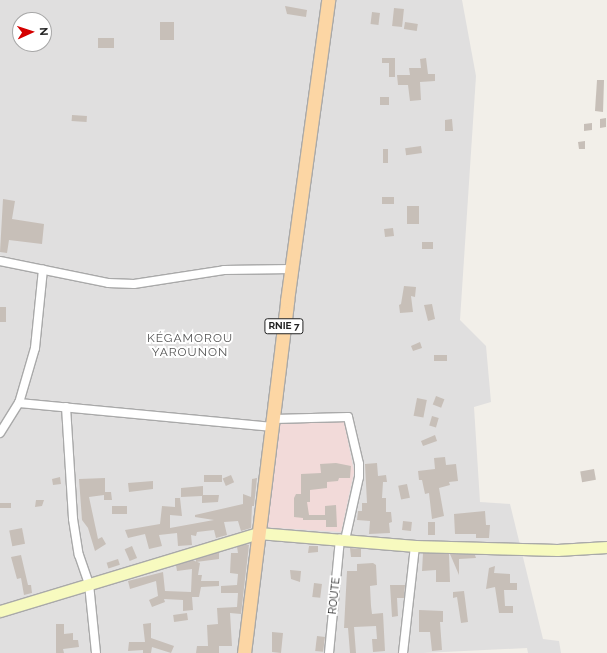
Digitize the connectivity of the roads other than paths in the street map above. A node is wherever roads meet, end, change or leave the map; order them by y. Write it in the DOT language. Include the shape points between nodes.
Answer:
graph roads {
  1 [pos="328,0"];
  2 [pos="0,262"];
  3 [pos="43,269"];
  4 [pos="292,269"];
  5 [pos="19,403"];
  6 [pos="66,407"];
  7 [pos="273,423"];
  8 [pos="0,433"];
  9 [pos="258,533"];
  10 [pos="343,540"];
  11 [pos="415,546"];
  12 [pos="607,547"];
  13 [pos="89,584"];
  14 [pos="0,611"];
  15 [pos="96,653"];
  16 [pos="244,653"];
  17 [pos="329,653"];
  18 [pos="404,653"];
  1 -- 4 [label="main road, RNIE 7"];
  2 -- 3 [label="street"];
  3 -- 4 [label="street" via="108,283 134,284 224,270"];
  3 -- 5 [label="street" via="35,348"];
  4 -- 7 [label="main road, RNIE 7"];
  5 -- 6 [label="street"];
  5 -- 8 [label="street"];
  6 -- 7 [label="street"];
  6 -- 13 [label="street" via="73,519 79,555"];
  7 -- 9 [label="main road, RNIE 7"];
  7 -- 10 [label="street, ROUTE" via="348,417 359,464 359,477"];
  9 -- 10 [label="street"];
  9 -- 13 [label="street"];
  9 -- 16 [label="main road, RNIE 7"];
  10 -- 11 [label="street"];
  10 -- 17 [label="street, ROUTE"];
  11 -- 12 [label="street" via="557,550"];
  11 -- 18 [label="street"];
  13 -- 14 [label="street"];
  13 -- 15 [label="street"];
}
